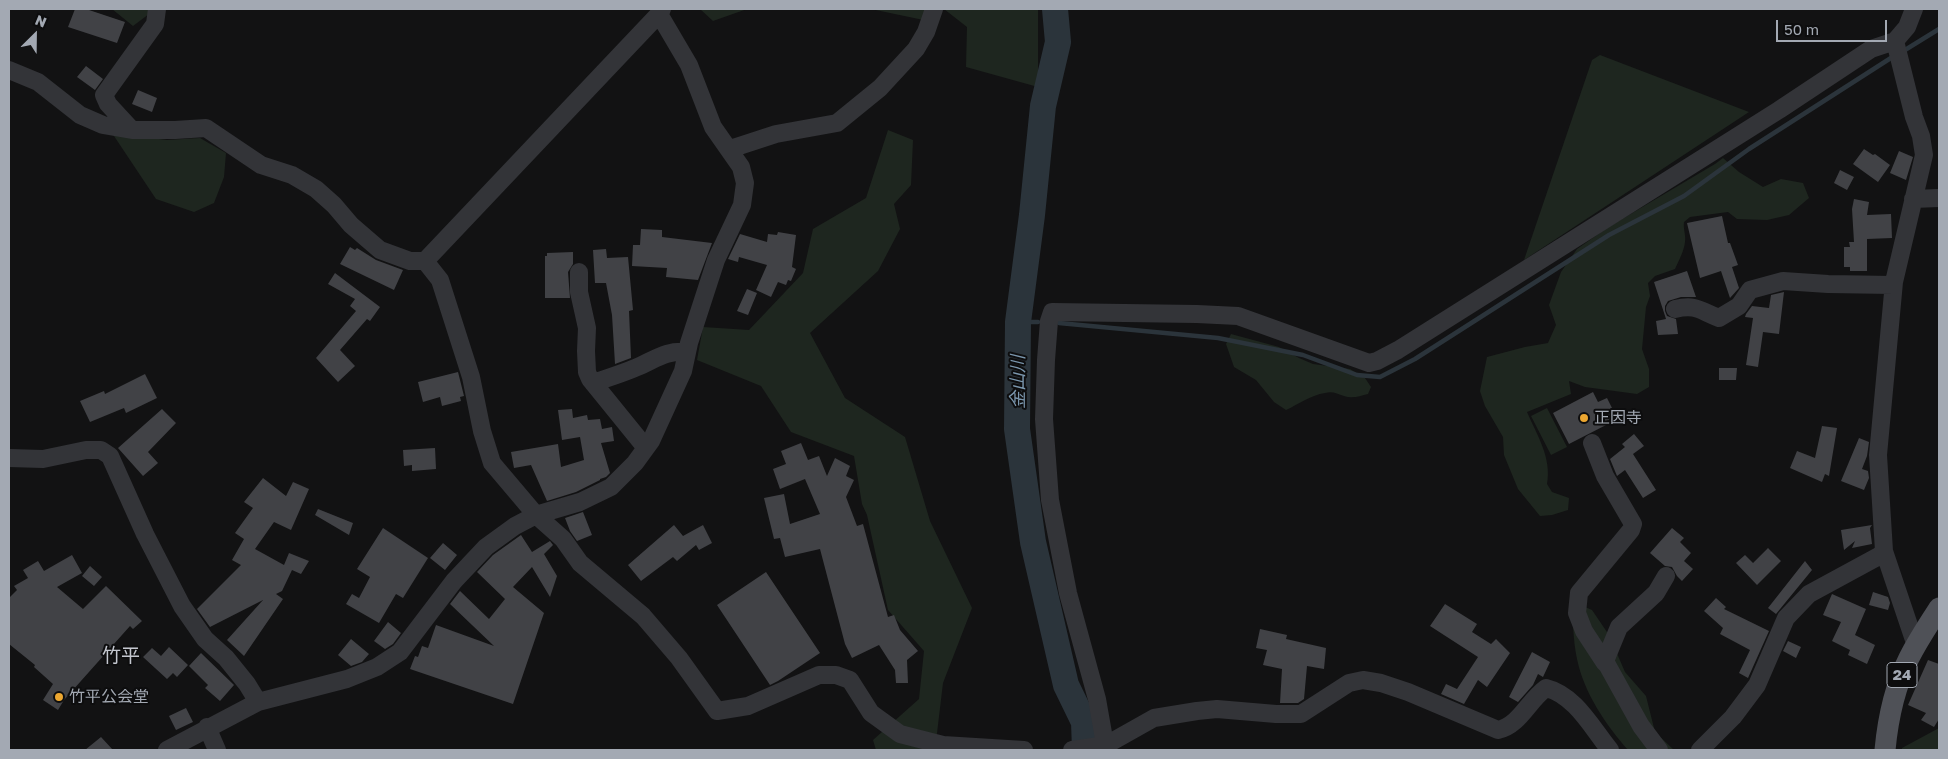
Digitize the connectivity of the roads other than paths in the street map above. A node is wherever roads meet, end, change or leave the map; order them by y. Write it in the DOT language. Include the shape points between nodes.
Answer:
graph roads {
  1 [pos="157,9"];
  2 [pos="934,9"];
  3 [pos="1914,9"];
  4 [pos="661,11"];
  5 [pos="1894,41"];
  6 [pos="9,70"];
  7 [pos="132,130"];
  8 [pos="730,149"];
  9 [pos="1939,198"];
  10 [pos="1913,199"];
  11 [pos="426,261"];
  12 [pos="579,272"];
  13 [pos="1893,285"];
  14 [pos="1675,310"];
  15 [pos="687,352"];
  16 [pos="593,383"];
  17 [pos="1592,443"];
  18 [pos="646,448"];
  19 [pos="9,458"];
  20 [pos="536,515"];
  21 [pos="1884,551"];
  22 [pos="1666,576"];
  23 [pos="1939,608"];
  24 [pos="1916,646"];
  25 [pos="1605,663"];
  26 [pos="258,702"];
  27 [pos="207,727"];
  28 [pos="1104,748"];
  29 [pos="167,750"];
  30 [pos="217,750"];
  31 [pos="1024,750"];
  32 [pos="1072,750"];
  33 [pos="1610,750"];
  34 [pos="1659,750"];
  35 [pos="1700,750"];
  36 [pos="1885,750"];
  1 -- 7 [label="street" via="155,24 104,96"];
  2 -- 8 [label="street" via="916,49 880,88 838,123 776,134"];
  3 -- 5 [label="street" via="1907,27"];
  4 -- 8 [label="street" via="689,65 713,127"];
  4 -- 11 [label="street"];
  5 -- 10 [label="street" via="1922,136 1924,155"];
  5 -- 28 [label="street" via="1871,50 1431,330 1377,361 1369,363 1238,316 1052,312 1044,419 1050,500 1068,593 1097,699"];
  6 -- 7 [label="street" via="38,82 80,116 103,125"];
  7 -- 11 [label="street" via="206,128 261,165 292,175 316,189 380,250 410,261"];
  8 -- 15 [label="street" via="741,167 745,183 742,205 716,260"];
  9 -- 10 [label="street"];
  10 -- 13 [label="street"];
  11 -- 20 [label="street" via="440,280 471,377 492,463"];
  12 -- 16 [label="street" via="579,292 587,328 587,372"];
  13 -- 14 [label="street" via="1783,281 1750,290 1739,306 1719,318 1700,308"];
  13 -- 21 [label="street" via="1878,455"];
  15 -- 16 [label="street" via="674,351 657,356 636,368"];
  15 -- 18 [label="street" via="683,371"];
  16 -- 18 [label="street"];
  17 -- 25 [label="street" via="1605,476 1633,524 1579,593 1576,613"];
  18 -- 20 [label="street" via="611,487 580,502"];
  19 -- 26 [label="street" via="43,459 86,450 101,450 110,456 182,606 206,639 232,664"];
  20 -- 26 [label="street" via="486,547 454,581 400,652 377,667 347,679"];
  20 -- 31 [label="street" via="563,539 580,563 643,616 679,658 717,711 748,706 819,675 836,674 850,680 871,713 900,734 943,745"];
  21 -- 24 [label="street"];
  21 -- 35 [label="street" via="1809,594 1786,618 1757,685 1733,717"];
  22 -- 25 [label="street" via="1656,594 1619,627"];
  23 -- 24 [label="main road, 24"];
  24 -- 36 [label="main road, 24" via="1896,692"];
  25 -- 34 [label="street" via="1641,726"];
  26 -- 27 [label="street"];
  27 -- 29 [label="street"];
  27 -- 30 [label="street"];
  28 -- 32 [label="street"];
  28 -- 33 [label="street" via="1154,718 1188,712 1217,709 1301,714 1349,683 1363,680 1408,692 1498,730 1514,724 1546,688 1556,690 1567,697"];
}
